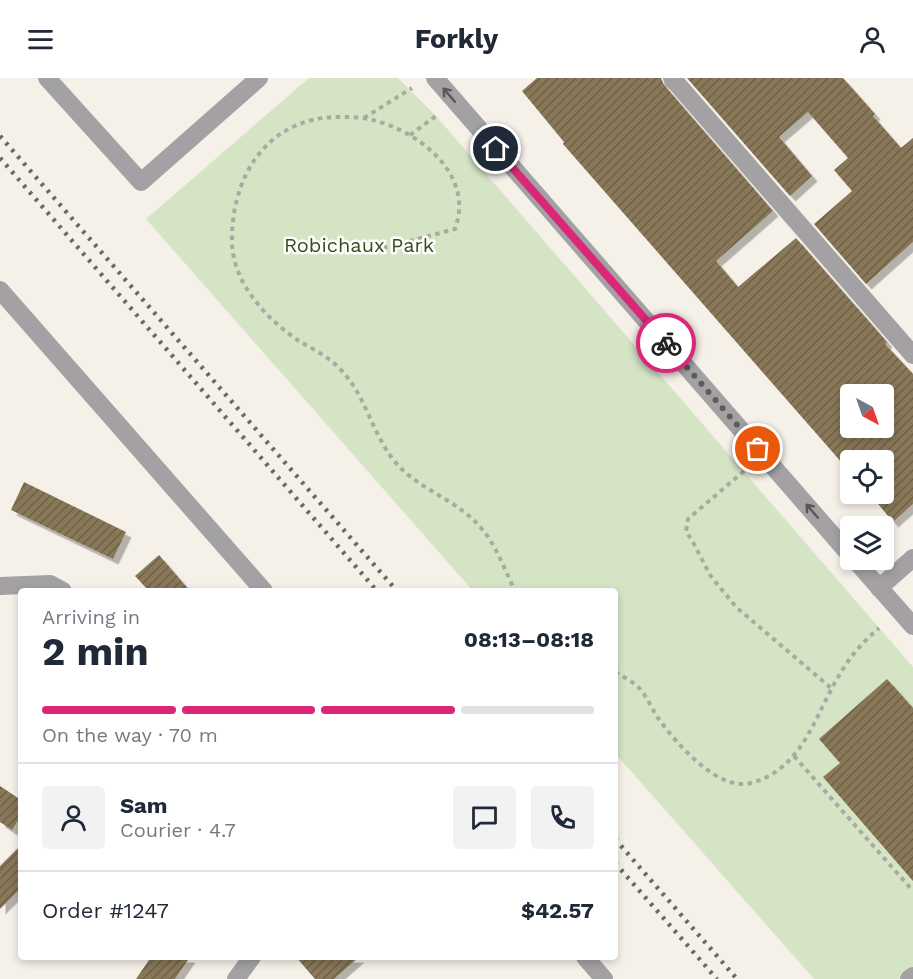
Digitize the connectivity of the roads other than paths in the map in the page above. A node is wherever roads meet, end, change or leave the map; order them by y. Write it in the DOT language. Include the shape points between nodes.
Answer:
graph roads {
  1 [pos="47,78"];
  2 [pos="259,78"];
  3 [pos="435,78"];
  4 [pos="672,78"];
  5 [pos="0,290"];
  6 [pos="913,355"];
  7 [pos="840,544"];
  8 [pos="913,558"];
  9 [pos="864,570"];
  10 [pos="0,586"];
  11 [pos="57,588"];
  12 [pos="261,588"];
  13 [pos="879,588"];
  14 [pos="913,626"];
  15 [pos="250,960"];
  16 [pos="588,960"];
  17 [pos="913,976"];
  18 [pos="236,979"];
  19 [pos="604,979"];
  20 [pos="909,979"];
  1 -- 2 [label="street" via="141,182"];
  7 -- 3 [label="street, one-way"];
  4 -- 6 [label="street"];
  5 -- 12 [label="street"];
  8 -- 13 [label="street"];
  9 -- 13 [label="street"];
  10 -- 11 [label="street" via="50,584"];
  13 -- 14 [label="street"];
  15 -- 18 [label="street"];
  16 -- 19 [label="street"];
  17 -- 20 [label="street"];
}
